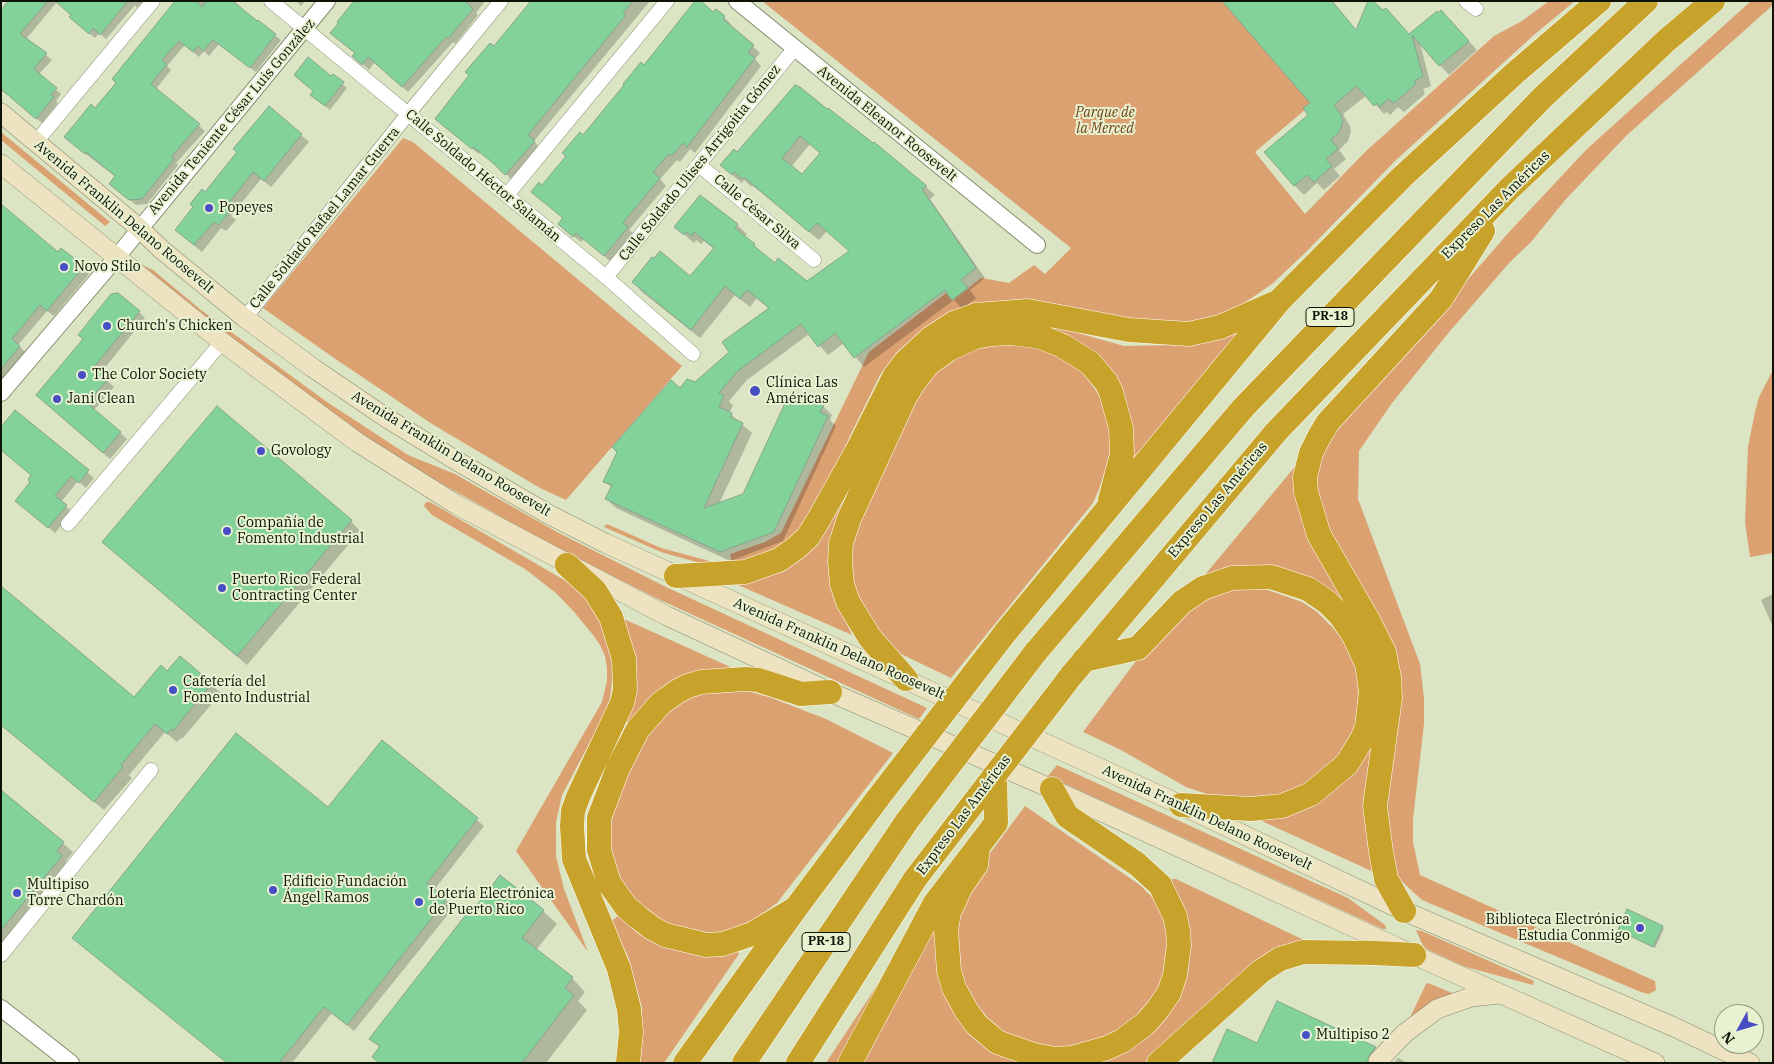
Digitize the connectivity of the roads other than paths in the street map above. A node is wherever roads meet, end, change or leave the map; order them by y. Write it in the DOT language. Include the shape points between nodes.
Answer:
graph roads {
  1 [pos="153,1"];
  2 [pos="271,1"];
  3 [pos="327,1"];
  4 [pos="501,1"];
  5 [pos="667,1"];
  6 [pos="737,1"];
  7 [pos="1599,1"];
  8 [pos="1646,1"];
  9 [pos="1713,1"];
  10 [pos="304,29"];
  11 [pos="794,49"];
  12 [pos="1,113"];
  13 [pos="408,114"];
  14 [pos="36,142"];
  15 [pos="1,164"];
  16 [pos="700,165"];
  17 [pos="1510,189"];
  18 [pos="507,195"];
  19 [pos="139,228"];
  20 [pos="1037,245"];
  21 [pos="116,258"];
  22 [pos="814,260"];
  23 [pos="606,277"];
  24 [pos="1280,300"];
  25 [pos="245,318"];
  26 [pos="222,342"];
  27 [pos="693,354"];
  28 [pos="1,393"];
  29 [pos="1108,510"];
  30 [pos="68,524"];
  31 [pos="567,565"];
  32 [pos="676,576"];
  33 [pos="1077,668"];
  34 [pos="906,679"];
  35 [pos="830,692"];
  36 [pos="151,770"];
  37 [pos="995,775"];
  38 [pos="1052,789"];
  39 [pos="1181,805"];
  40 [pos="974,858"];
  41 [pos="796,908"];
  42 [pos="1404,911"];
  43 [pos="1,955"];
  44 [pos="1414,955"];
  45 [pos="1502,994"];
  46 [pos="1,1008"];
  47 [pos="1378,1060"];
  48 [pos="71,1063"];
  49 [pos="628,1063"];
  50 [pos="685,1063"];
  51 [pos="744,1063"];
  52 [pos="798,1063"];
  53 [pos="850,1063"];
  54 [pos="1159,1063"];
  55 [pos="1655,1063"];
  56 [pos="1750,1063"];
  1 -- 14 [label="street"];
  2 -- 10 [label="street, Calle Soldado Héctor Salamán"];
  3 -- 10 [label="street, Avenida Teniente César Luis González"];
  4 -- 13 [label="street, Calle Soldado Rafael Lamar Guerra"];
  5 -- 18 [label="street"];
  6 -- 11 [label="street, Avenida Eleanor Roosevelt"];
  7 -- 24 [label="highway" via="1402,177"];
  8 -- 51 [label="highway, PR-18, bridge" via="1542,98 1243,408 1035,653 907,821"];
  9 -- 17 [label="highway, Expreso Las Américas / PR-18" via="1667,40"];
  10 -- 13 [label="street, Calle Soldado Héctor Salamán"];
  10 -- 19 [label="street, Avenida Teniente César Luis González"];
  11 -- 16 [label="street, Calle Soldado Ulises Arrigoitia Gómez"];
  11 -- 20 [label="street, Avenida Eleanor Roosevelt"];
  12 -- 14 [label="main road, Avenida Franklin Delano Roosevelt"];
  13 -- 18 [label="street, Calle Soldado Héctor Salamán"];
  13 -- 25 [label="street, Calle Soldado Rafael Lamar Guerra"];
  14 -- 19 [label="main road, Avenida Franklin Delano Roosevelt"];
  15 -- 21 [label="main road"];
  16 -- 22 [label="street, Calle César Silva"];
  16 -- 23 [label="street, Calle Soldado Ulises Arrigoitia Gómez"];
  17 -- 33 [label="highway, Expreso Las Américas / PR-18" via="1276,432"];
  17 -- 42 [label="highway" via="1441,299 1328,422 1311,453 1305,477 1306,492 1319,535 1384,652 1390,698 1375,806 1386,879"];
  18 -- 23 [label="street, Calle Soldado Héctor Salamán"];
  19 -- 21 [label="street, Avenida Teniente César Luis González"];
  19 -- 25 [label="main road, Avenida Franklin Delano Roosevelt"];
  21 -- 26 [label="main road"];
  21 -- 28 [label="street, Avenida Teniente César Luis González"];
  23 -- 27 [label="street, Calle Soldado Héctor Salamán"];
  24 -- 29 [label="highway"];
  24 -- 32 [label="highway" via="1220,327 1189,334 1129,330 1028,311 976,315 954,323 912,355 894,377 819,519 808,537 796,548 779,560 745,572"];
  25 -- 32 [label="main road, Avenida Franklin Delano Roosevelt" via="320,374 456,461 548,514"];
  26 -- 30 [label="street"];
  26 -- 31 [label="main road" via="357,442 457,505"];
  29 -- 34 [label="highway" via="1122,454 1121,428 1111,392 1090,363 1051,340 1013,333 975,337 949,348 928,364 904,399 841,543 842,584 848,602 870,638"];
  29 -- 41 [label="highway, bridge" via="1005,633"];
  31 -- 35 [label="main road"];
  31 -- 49 [label="highway" via="595,591 611,617 624,659 622,703 578,797 572,826 574,859 618,969 630,1009"];
  32 -- 34 [label="main road, Avenida Franklin Delano Roosevelt"];
  33 -- 37 [label="highway, Expreso Las Américas / PR-18, bridge"];
  33 -- 39 [label="highway" via="1138,648 1182,602 1203,588 1232,578 1272,577 1308,589 1340,615 1367,664 1371,692 1367,727 1347,764 1311,794 1282,806 1251,809"];
  34 -- 39 [label="main road, Avenida Franklin Delano Roosevelt"];
  35 -- 38 [label="main road"];
  35 -- 41 [label="highway" via="801,694 745,679 701,682 678,691 638,729 618,768 599,818 599,850 609,883 633,912 665,935 706,945 723,944 752,934"];
  36 -- 43 [label="street"];
  37 -- 40 [label="highway" via="996,824"];
  37 -- 52 [label="highway, Expreso Las Américas / PR-18" via="910,888"];
  38 -- 40 [label="highway" via="1067,816 1137,864 1160,885 1175,916 1179,945 1176,974 1169,993 1145,1024 1122,1041 1089,1054 1055,1059 997,1042 976,1024 959,998 949,971 946,930 949,912"];
  38 -- 44 [label="main road"];
  39 -- 42 [label="main road, Avenida Franklin Delano Roosevelt"];
  40 -- 53 [label="highway" via="935,904"];
  41 -- 50 [label="highway"];
  42 -- 56 [label="main road, Avenida Franklin Delano Roosevelt"];
  44 -- 45 [label="main road"];
  44 -- 54 [label="highway" via="1303,952 1280,959 1260,972"];
  45 -- 47 [label="main road" via="1471,997 1437,1009"];
  45 -- 55 [label="main road"];
  46 -- 48 [label="street"];
}
